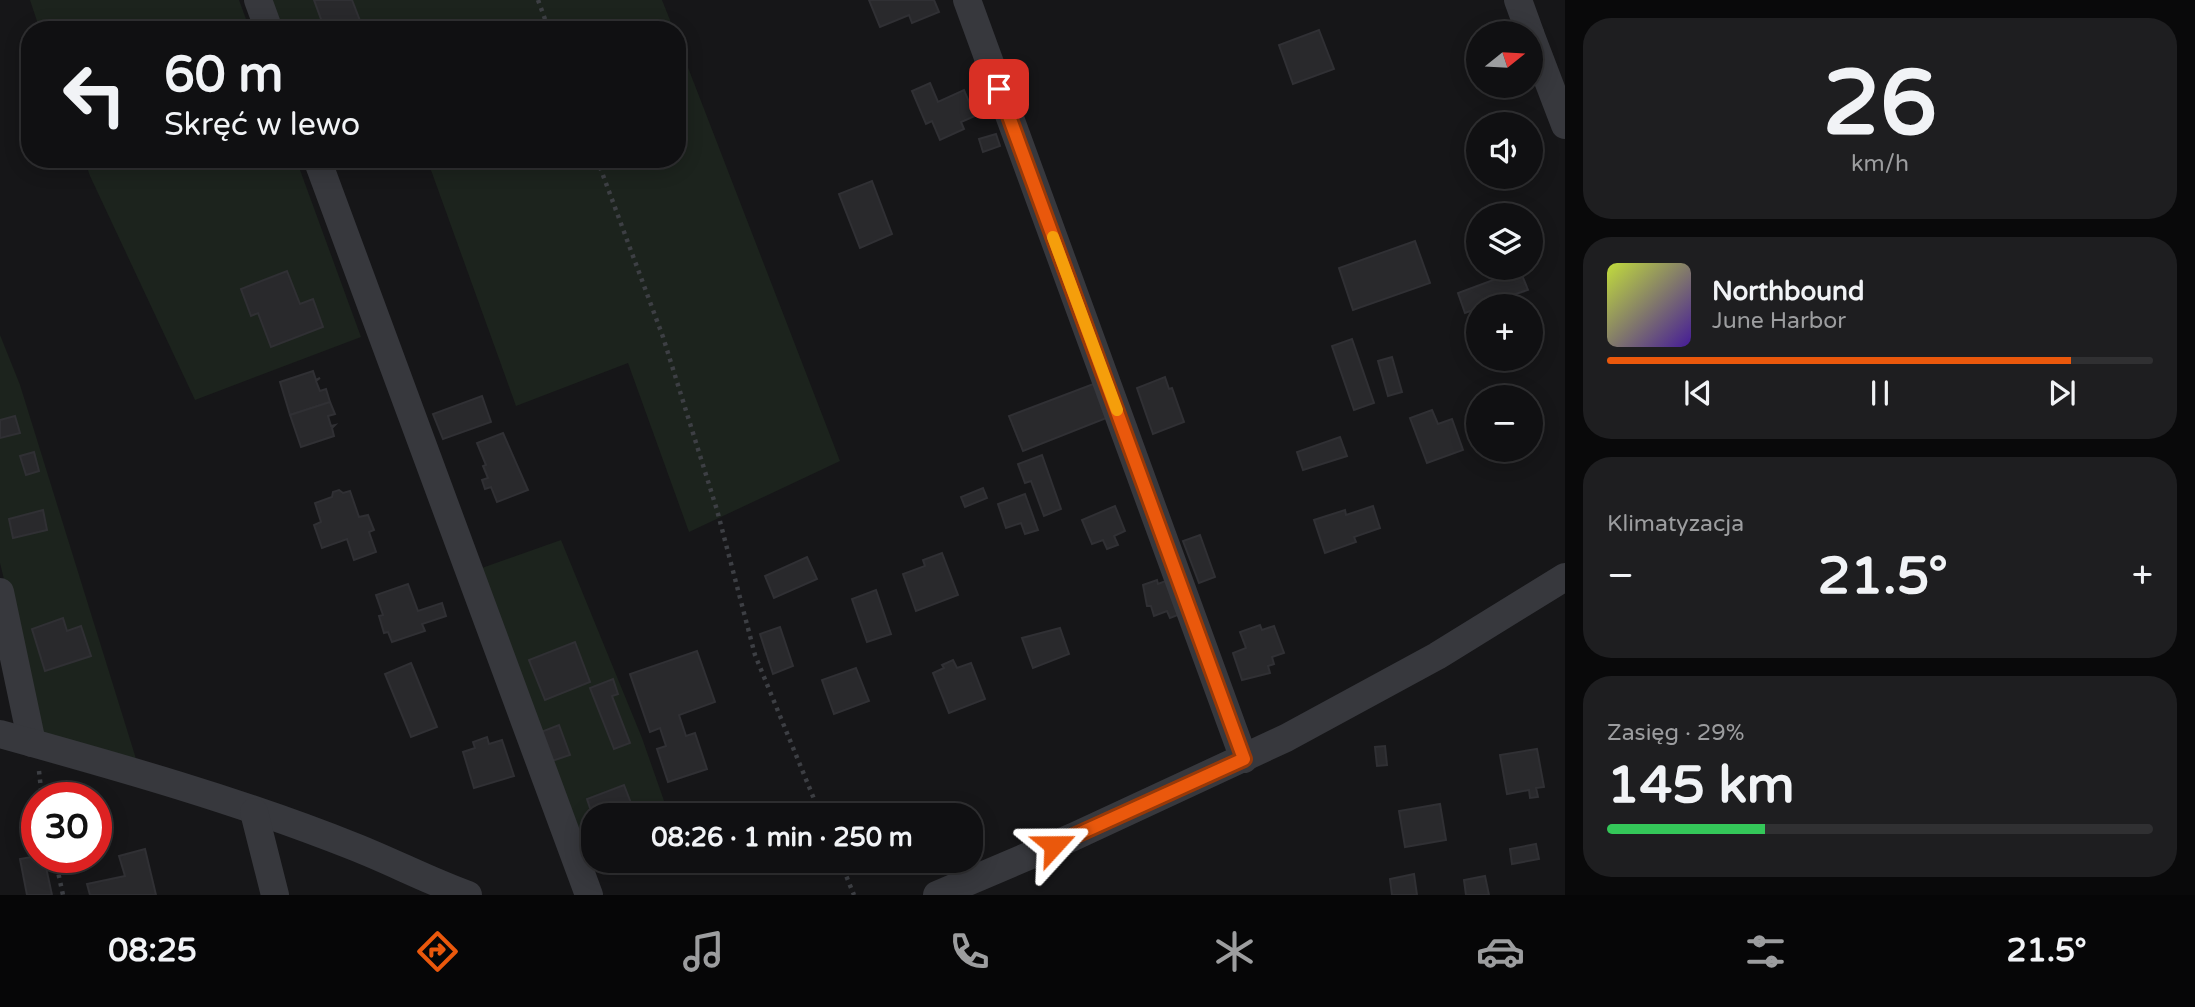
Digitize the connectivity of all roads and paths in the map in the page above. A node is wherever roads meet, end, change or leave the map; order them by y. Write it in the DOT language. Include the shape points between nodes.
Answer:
graph roads {
  1 [pos="258,0"];
  2 [pos="538,0"];
  3 [pos="967,0"];
  4 [pos="1518,0"];
  5 [pos="266,21"];
  6 [pos="546,21"];
  7 [pos="1526,21"];
  8 [pos="1544,69"];
  9 [pos="1565,125"];
  10 [pos="320,168"];
  11 [pos="600,168"];
  12 [pos="1565,577"];
  13 [pos="0,592"];
  14 [pos="0,734"];
  15 [pos="32,743"];
  16 [pos="1244,759"];
  17 [pos="816,803"];
  18 [pos="254,811"];
  19 [pos="58,873"];
  20 [pos="845,873"];
  21 [pos="63,895"];
  22 [pos="275,895"];
  23 [pos="468,895"];
  24 [pos="589,895"];
  25 [pos="854,895"];
  26 [pos="937,895"];
  1 -- 5 [label="street"];
  2 -- 6 [label="path"];
  3 -- 16 [label="street"];
  4 -- 7 [label="street"];
  8 -- 9 [label="street"];
  10 -- 24 [label="street"];
  11 -- 17 [label="path" via="663,337 717,510 755,655"];
  12 -- 16 [label="street" via="1414,669"];
  13 -- 15 [label="street"];
  14 -- 15 [label="street"];
  15 -- 18 [label="street"];
  16 -- 26 [label="street"];
  18 -- 22 [label="street"];
  18 -- 23 [label="street"];
  19 -- 21 [label="path"];
  20 -- 25 [label="path"];
}
